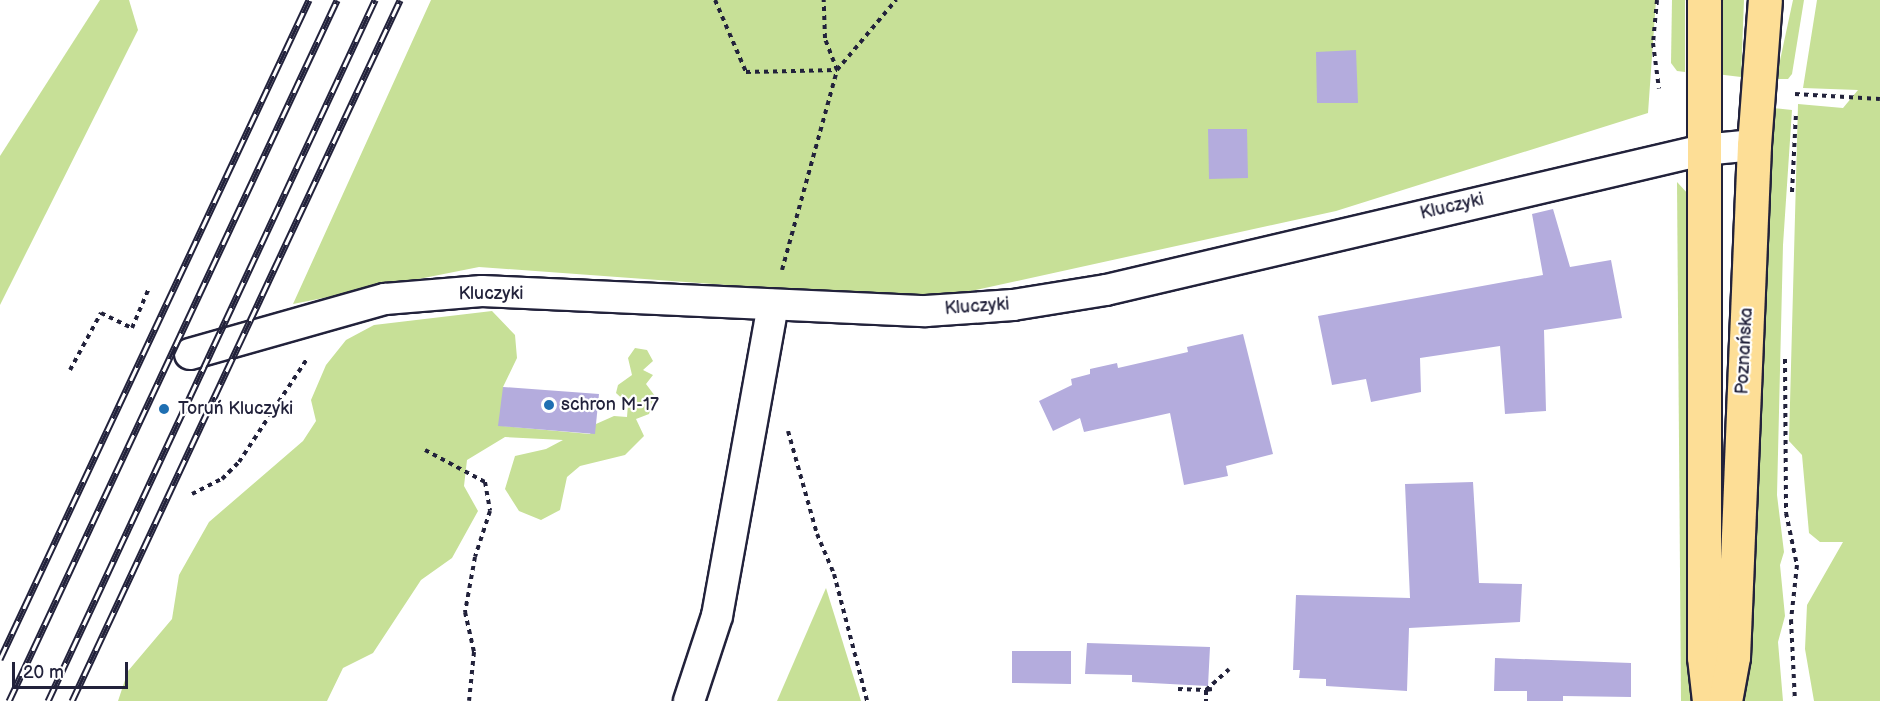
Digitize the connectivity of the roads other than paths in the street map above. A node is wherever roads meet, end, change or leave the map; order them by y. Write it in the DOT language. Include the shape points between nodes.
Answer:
graph roads {
  1 [pos="1704,0"];
  2 [pos="1765,0"];
  3 [pos="1754,145"];
  4 [pos="1703,150"];
  5 [pos="773,305"];
  6 [pos="190,354"];
  7 [pos="689,701"];
  8 [pos="1709,701"];
  9 [pos="1725,701"];
  1 -- 4 [label="main road"];
  2 -- 3 [label="main road, Poznańska"];
  3 -- 4 [label="street, Kluczyki"];
  3 -- 9 [label="main road, Poznańska" via="1733,657"];
  4 -- 5 [label="street, Kluczyki" via="1062,298 926,311"];
  4 -- 8 [label="main road" via="1704,657"];
  5 -- 6 [label="street, Kluczyki" via="482,291 385,299"];
  5 -- 7 [label="street" via="717,616"];
}
